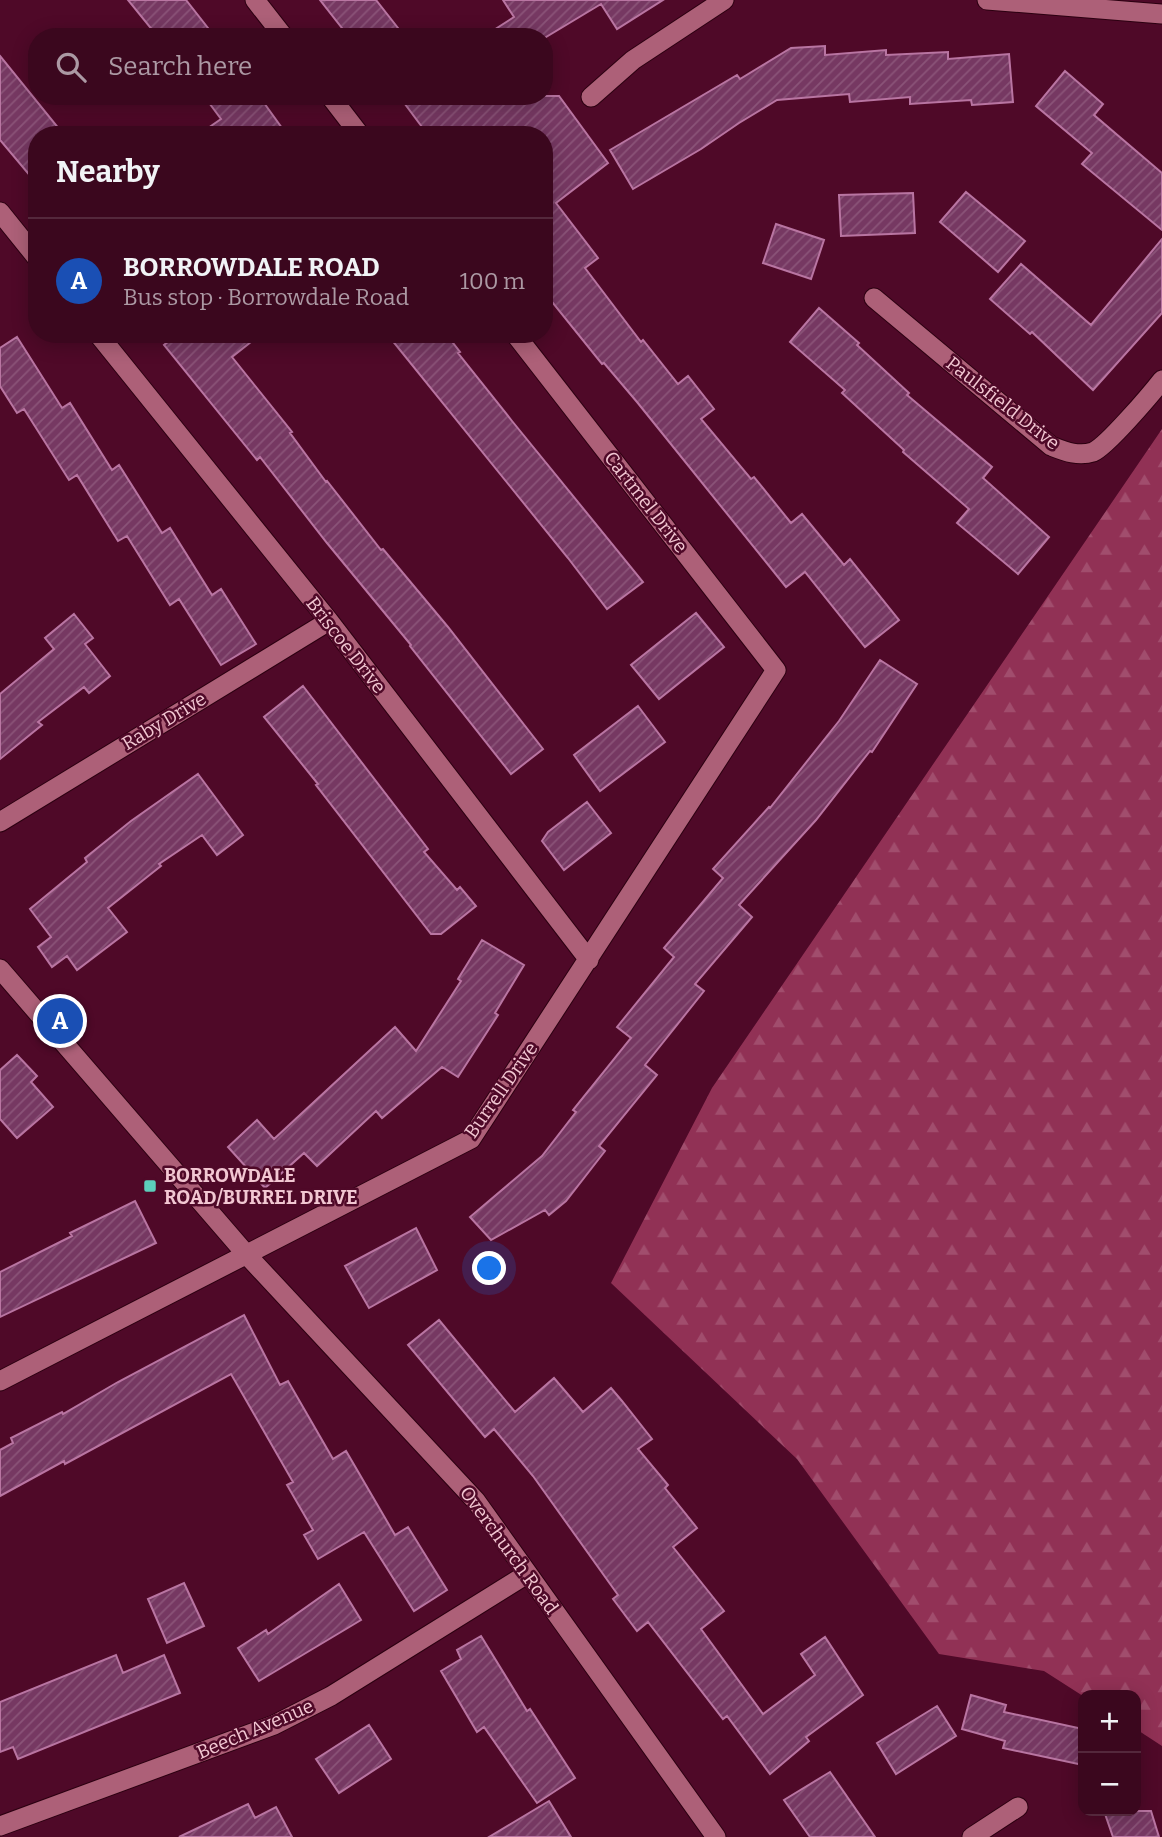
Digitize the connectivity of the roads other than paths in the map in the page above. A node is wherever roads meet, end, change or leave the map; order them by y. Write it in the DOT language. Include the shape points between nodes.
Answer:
graph roads {
  1 [pos="255,0"];
  2 [pos="724,0"];
  3 [pos="987,0"];
  4 [pos="1162,14"];
  5 [pos="277,28"];
  6 [pos="591,97"];
  7 [pos="337,105"];
  8 [pos="353,126"];
  9 [pos="0,212"];
  10 [pos="28,247"];
  11 [pos="874,298"];
  12 [pos="105,343"];
  13 [pos="522,343"];
  14 [pos="1162,380"];
  15 [pos="328,621"];
  16 [pos="776,670"];
  17 [pos="0,822"];
  18 [pos="589,960"];
  19 [pos="0,969"];
  20 [pos="246,1254"];
  21 [pos="0,1381"];
  22 [pos="527,1574"];
  23 [pos="1018,1807"];
  24 [pos="0,1826"];
  25 [pos="716,1837"];
  26 [pos="972,1837"];
  1 -- 5 [label="street"];
  2 -- 6 [label="street" via="633,60"];
  3 -- 4 [label="street"];
  7 -- 8 [label="street"];
  9 -- 10 [label="street"];
  11 -- 14 [label="street, Paulsfield Drive" via="1051,446 1071,454 1094,452"];
  12 -- 15 [label="street, Briscoe Drive"];
  13 -- 16 [label="street, Cartmel Drive"];
  15 -- 17 [label="street, Raby Drive"];
  15 -- 18 [label="street, Briscoe Drive"];
  16 -- 18 [label="street, Burrell Drive"];
  18 -- 20 [label="street, Burrell Drive" via="471,1139"];
  19 -- 20 [label="street, Overchurch Road"];
  20 -- 21 [label="street, Burrell Drive"];
  20 -- 22 [label="street, Overchurch Road" via="476,1501"];
  22 -- 24 [label="street, Beech Avenue" via="331,1696 274,1725"];
  22 -- 25 [label="street, Overchurch Road"];
  23 -- 26 [label="street"];
}
